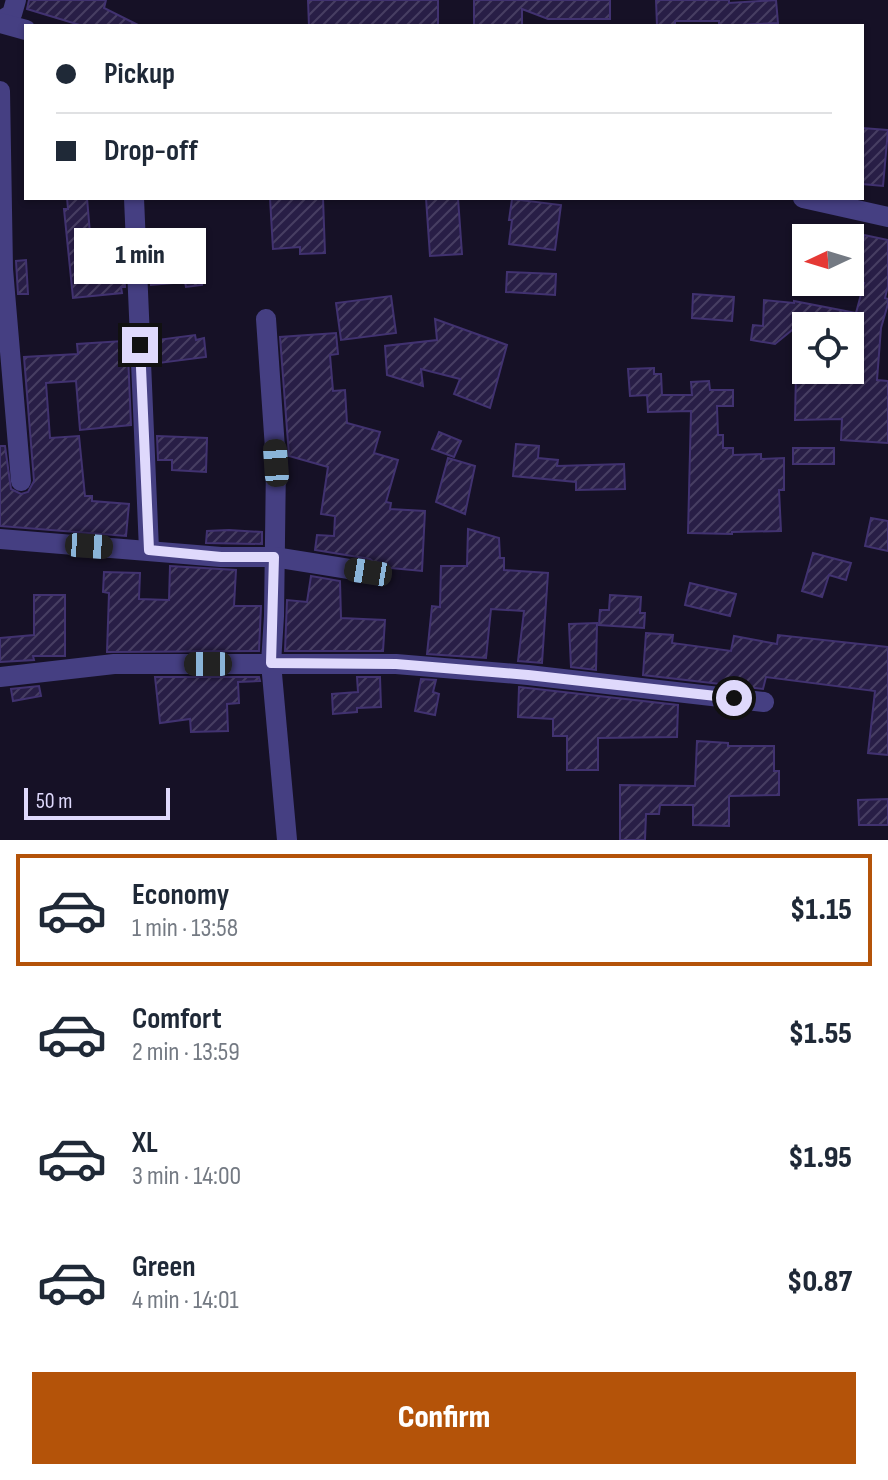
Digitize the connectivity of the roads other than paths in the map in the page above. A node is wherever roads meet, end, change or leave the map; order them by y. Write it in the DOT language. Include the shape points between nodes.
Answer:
graph roads {
  1 [pos="16,0"];
  2 [pos="0,22"];
  3 [pos="24,29"];
  4 [pos="0,91"];
  5 [pos="134,200"];
  6 [pos="812,200"];
  7 [pos="888,217"];
  8 [pos="266,319"];
  9 [pos="21,481"];
  10 [pos="0,539"];
  11 [pos="149,550"];
  12 [pos="274,557"];
  13 [pos="368,572"];
  14 [pos="271,663"];
  15 [pos="0,677"];
  16 [pos="764,702"];
  17 [pos="287,840"];
  1 -- 2 [label="street" via="12,14"];
  2 -- 3 [label="street"];
  4 -- 9 [label="street" via="3,269"];
  5 -- 11 [label="street"];
  6 -- 7 [label="street"];
  8 -- 12 [label="street" via="276,463"];
  10 -- 11 [label="street"];
  11 -- 12 [label="street"];
  12 -- 13 [label="street"];
  12 -- 14 [label="street"];
  14 -- 15 [label="street" via="114,664"];
  14 -- 16 [label="street" via="396,664"];
  14 -- 17 [label="street"];
}
